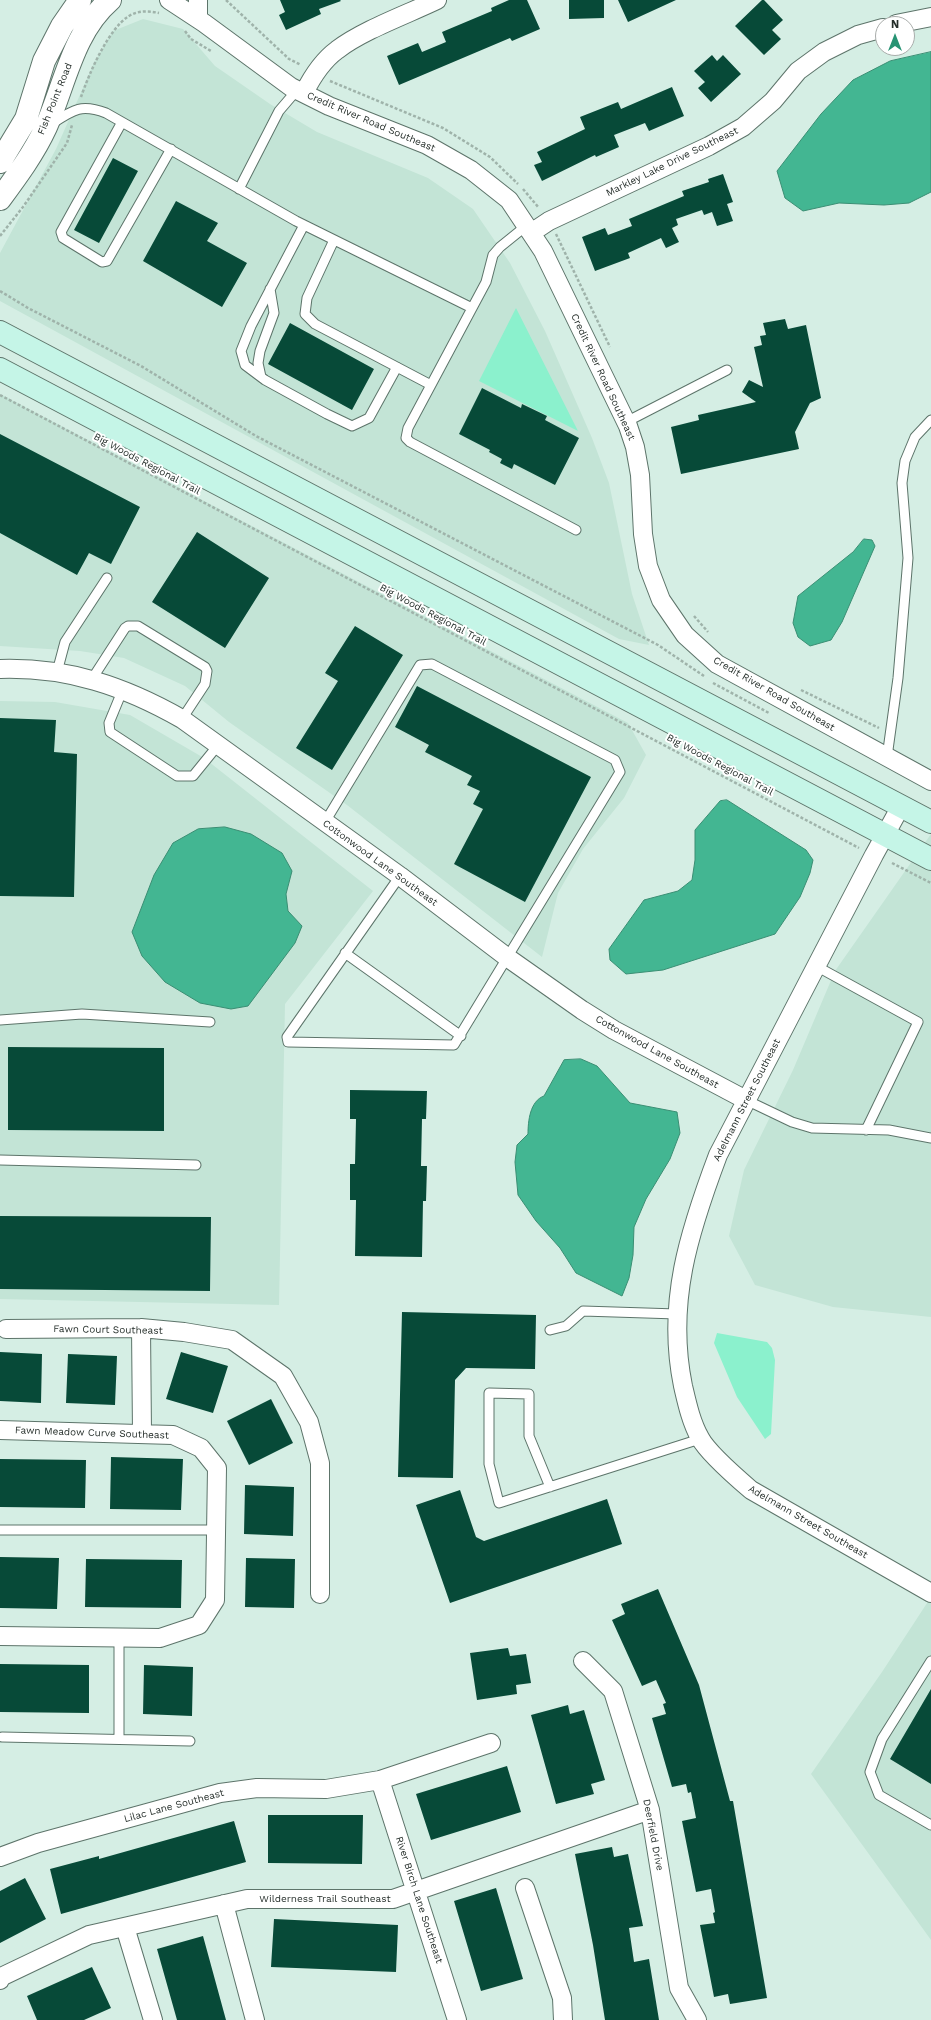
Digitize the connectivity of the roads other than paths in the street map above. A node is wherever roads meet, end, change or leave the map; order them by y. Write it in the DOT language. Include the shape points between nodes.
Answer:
graph roads {
  1 [pos="80,0"];
  2 [pos="110,0"];
  3 [pos="198,0"];
  4 [pos="437,0"];
  5 [pos="164,6"];
  6 [pos="931,17"];
  7 [pos="198,19"];
  8 [pos="915,20"];
  9 [pos="875,30"];
  10 [pos="300,92"];
  11 [pos="122,122"];
  12 [pos="45,128"];
  13 [pos="171,149"];
  14 [pos="0,162"];
  15 [pos="239,189"];
  16 [pos="0,199"];
  17 [pos="304,225"];
  18 [pos="528,230"];
  19 [pos="334,240"];
  20 [pos="270,289"];
  21 [pos="472,308"];
  22 [pos="0,332"];
  23 [pos="397,367"];
  24 [pos="0,369"];
  25 [pos="728,370"];
  26 [pos="261,377"];
  27 [pos="431,385"];
  28 [pos="931,420"];
  29 [pos="626,422"];
  30 [pos="576,530"];
  31 [pos="108,578"];
  32 [pos="0,669"];
  33 [pos="57,672"];
  34 [pos="92,679"];
  35 [pos="123,689"];
  36 [pos="182,718"];
  37 [pos="219,744"];
  38 [pos="887,757"];
  39 [pos="931,781"];
  40 [pos="901,806"];
  41 [pos="325,822"];
  42 [pos="931,822"];
  43 [pos="886,836"];
  44 [pos="931,859"];
  45 [pos="400,876"];
  46 [pos="345,953"];
  47 [pos="508,958"];
  48 [pos="816,966"];
  49 [pos="0,1020"];
  50 [pos="210,1022"];
  51 [pos="461,1036"];
  52 [pos="746,1100"];
  53 [pos="866,1130"];
  54 [pos="931,1138"];
  55 [pos="0,1160"];
  56 [pos="196,1165"];
  57 [pos="677,1314"];
  58 [pos="141,1328"];
  59 [pos="6,1329"];
  60 [pos="550,1330"];
  61 [pos="0,1430"];
  62 [pos="142,1433"];
  63 [pos="700,1439"];
  64 [pos="550,1487"];
  65 [pos="0,1530"];
  66 [pos="216,1530"];
  67 [pos="931,1593"];
  68 [pos="320,1594"];
  69 [pos="0,1636"];
  70 [pos="119,1637"];
  71 [pos="583,1661"];
  72 [pos="931,1661"];
  73 [pos="2,1737"];
  74 [pos="119,1739"];
  75 [pos="190,1741"];
  76 [pos="491,1743"];
  77 [pos="380,1780"];
  78 [pos="650,1810"];
  79 [pos="931,1824"];
  80 [pos="0,1857"];
  81 [pos="525,1888"];
  82 [pos="417,1891"];
  83 [pos="224,1904"];
  84 [pos="125,1927"];
  85 [pos="0,1977"];
  86 [pos="150,2019"];
  87 [pos="255,2020"];
  88 [pos="457,2020"];
  89 [pos="563,2020"];
  90 [pos="697,2020"];
  1 -- 14 [label="street, Fish Point Road" via="62,26 44,61 26,119"];
  2 -- 12 [label="street, Fish Point Road" via="98,10 86,29 71,59"];
  3 -- 7 [label="street"];
  4 -- 10 [label="street" via="337,50"];
  5 -- 7 [label="street, Credit River Road Southeast"];
  6 -- 8 [label="street"];
  7 -- 10 [label="street, Credit River Road Southeast"];
  9 -- 18 [label="street, Markley Lake Drive Southeast" via="858,35 824,52 798,71 773,101 743,127 709,146"];
  10 -- 15 [label="lane" via="279,110"];
  10 -- 18 [label="street, Credit River Road Southeast" via="427,145 471,170 509,200"];
  11 -- 12 [label="lane" via="90,108 77,109"];
  11 -- 13 [label="lane"];
  11 -- 13 [label="lane" via="61,232 63,238 102,262 108,261"];
  12 -- 16 [label="street, Fish Point Road" via="25,165"];
  13 -- 15 [label="lane"];
  15 -- 17 [label="lane"];
  17 -- 19 [label="lane"];
  17 -- 20 [label="lane"];
  18 -- 21 [label="lane" via="500,247 493,255 486,282"];
  18 -- 29 [label="street, Credit River Road Southeast" via="542,251"];
  19 -- 21 [label="lane"];
  19 -- 23 [label="lane" via="307,298 305,314 315,324"];
  20 -- 26 [label="lane" via="274,314 260,351 258,362"];
  20 -- 26 [label="lane" via="241,351 245,365"];
  21 -- 27 [label="lane"];
  22 -- 40 [label="main road"];
  23 -- 26 [label="lane" via="369,418 352,426"];
  23 -- 27 [label="lane"];
  24 -- 43 [label="main road"];
  25 -- 29 [label="lane"];
  27 -- 30 [label="lane" via="406,434 410,442"];
  28 -- 38 [label="lane" via="915,437 905,461 902,483 908,558 898,678"];
  29 -- 38 [label="street, Credit River Road Southeast" via="635,447 640,475 643,534 648,566 661,600 685,635 717,664"];
  31 -- 33 [label="lane" via="64,642"];
  32 -- 33 [label="street, Cottonwood Lane Southeast" via="27,668"];
  33 -- 34 [label="street, Cottonwood Lane Southeast"];
  34 -- 35 [label="street, Cottonwood Lane Southeast"];
  34 -- 36 [label="lane" via="125,628 138,626 207,671 204,684"];
  35 -- 36 [label="street, Cottonwood Lane Southeast"];
  35 -- 37 [label="lane" via="109,723 110,732 177,776 193,776"];
  36 -- 37 [label="street, Cottonwood Lane Southeast"];
  37 -- 41 [label="street, Cottonwood Lane Southeast"];
  38 -- 39 [label="street, Credit River Road Southeast"];
  40 -- 42 [label="main road"];
  40 -- 43 [label="street, Adelmann Street Southeast"];
  41 -- 45 [label="street, Cottonwood Lane Southeast"];
  41 -- 47 [label="lane" via="420,665 432,664 614,760 620,772"];
  43 -- 44 [label="main road"];
  43 -- 48 [label="street, Adelmann Street Southeast"];
  45 -- 46 [label="lane"];
  45 -- 47 [label="street, Cottonwood Lane Southeast"];
  46 -- 51 [label="lane"];
  46 -- 51 [label="lane" via="287,1037 288,1042 454,1045"];
  47 -- 51 [label="lane"];
  47 -- 52 [label="street, Cottonwood Lane Southeast" via="614,1030"];
  48 -- 52 [label="street, Adelmann Street Southeast"];
  48 -- 53 [label="lane" via="918,1022"];
  49 -- 50 [label="lane" via="82,1014"];
  52 -- 53 [label="lane" via="792,1122 812,1128"];
  52 -- 57 [label="street, Adelmann Street Southeast" via="718,1155 701,1201 680,1284"];
  53 -- 54 [label="lane" via="889,1130"];
  55 -- 56 [label="lane"];
  57 -- 60 [label="lane" via="583,1311 566,1326"];
  57 -- 63 [label="street, Adelmann Street Southeast" via="678,1362 688,1406"];
  58 -- 59 [label="street, Fawn Court Southeast"];
  58 -- 62 [label="street"];
  58 -- 68 [label="street, Fawn Court Southeast" via="232,1340 283,1376 309,1422 320,1463"];
  61 -- 62 [label="street, Fawn Meadow Curve Southeast"];
  62 -- 66 [label="street, Fawn Meadow Curve Southeast" via="173,1435 200,1448 217,1468"];
  63 -- 64 [label="lane"];
  63 -- 67 [label="street, Adelmann Street Southeast" via="728,1470 751,1490"];
  64 -- 64 [label="lane" via="529,1436 529,1394 489,1393 489,1464 499,1503"];
  65 -- 66 [label="lane"];
  66 -- 70 [label="street, Fawn Meadow Curve Southeast" via="215,1600 199,1625 160,1638"];
  69 -- 70 [label="street, Fawn Meadow Curve Southeast"];
  70 -- 74 [label="lane"];
  71 -- 78 [label="street, Deerfield Drive" via="613,1691"];
  72 -- 79 [label="lane" via="882,1739 870,1772 879,1795"];
  73 -- 74 [label="lane"];
  74 -- 75 [label="lane"];
  76 -- 77 [label="street, Lilac Lane Southeast"];
  77 -- 80 [label="street, Lilac Lane Southeast" via="326,1789 257,1788 220,1793 38,1843"];
  77 -- 82 [label="street, River Birch Lane Southeast"];
  78 -- 82 [label="street, Wilderness Trail Southeast"];
  78 -- 90 [label="street, Deerfield Drive" via="679,1988"];
  81 -- 89 [label="street" via="562,1998"];
  82 -- 83 [label="street, Wilderness Trail Southeast" via="393,1899 247,1899"];
  82 -- 88 [label="street, River Birch Lane Southeast"];
  83 -- 84 [label="street, Wilderness Trail Southeast"];
  83 -- 87 [label="street"];
  84 -- 85 [label="street, Wilderness Trail Southeast" via="89,1935"];
  84 -- 86 [label="street"];
}
